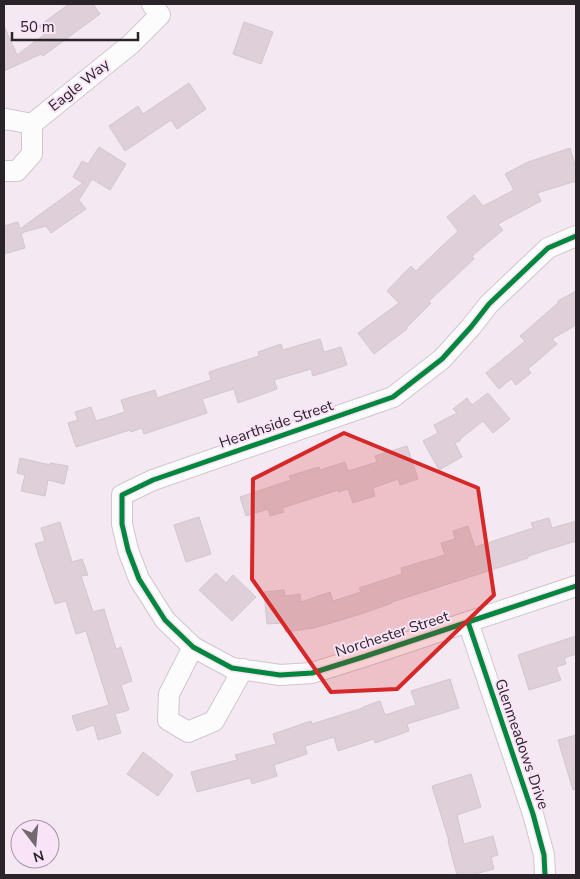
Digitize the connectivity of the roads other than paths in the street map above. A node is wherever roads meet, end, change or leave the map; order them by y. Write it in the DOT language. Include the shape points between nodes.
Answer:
graph roads {
  1 [pos="152,4"];
  2 [pos="4,120"];
  3 [pos="32,124"];
  4 [pos="4,171"];
  5 [pos="576,236"];
  6 [pos="576,586"];
  7 [pos="468,622"];
  8 [pos="193,646"];
  9 [pos="213,658"];
  10 [pos="243,669"];
  11 [pos="545,875"];
  1 -- 3 [label="street, Eagle Way" via="160,15 136,39"];
  2 -- 3 [label="street"];
  3 -- 4 [label="street" via="32,154 17,171"];
  5 -- 8 [label="street, Hearthside Street" via="548,248 489,304 442,359 394,397 153,480 122,495 122,524 140,579 165,620"];
  6 -- 7 [label="street, Norchester Street"];
  7 -- 10 [label="street, Norchester Street" via="312,673 280,675"];
  7 -- 11 [label="street, Glenmeadows Drive" via="533,814 544,855"];
  8 -- 9 [label="street, Hearthside Street"];
  8 -- 10 [label="street" via="169,694 168,720 188,732 214,721"];
  9 -- 10 [label="street, Norchester Street" via="232,668"];
}
